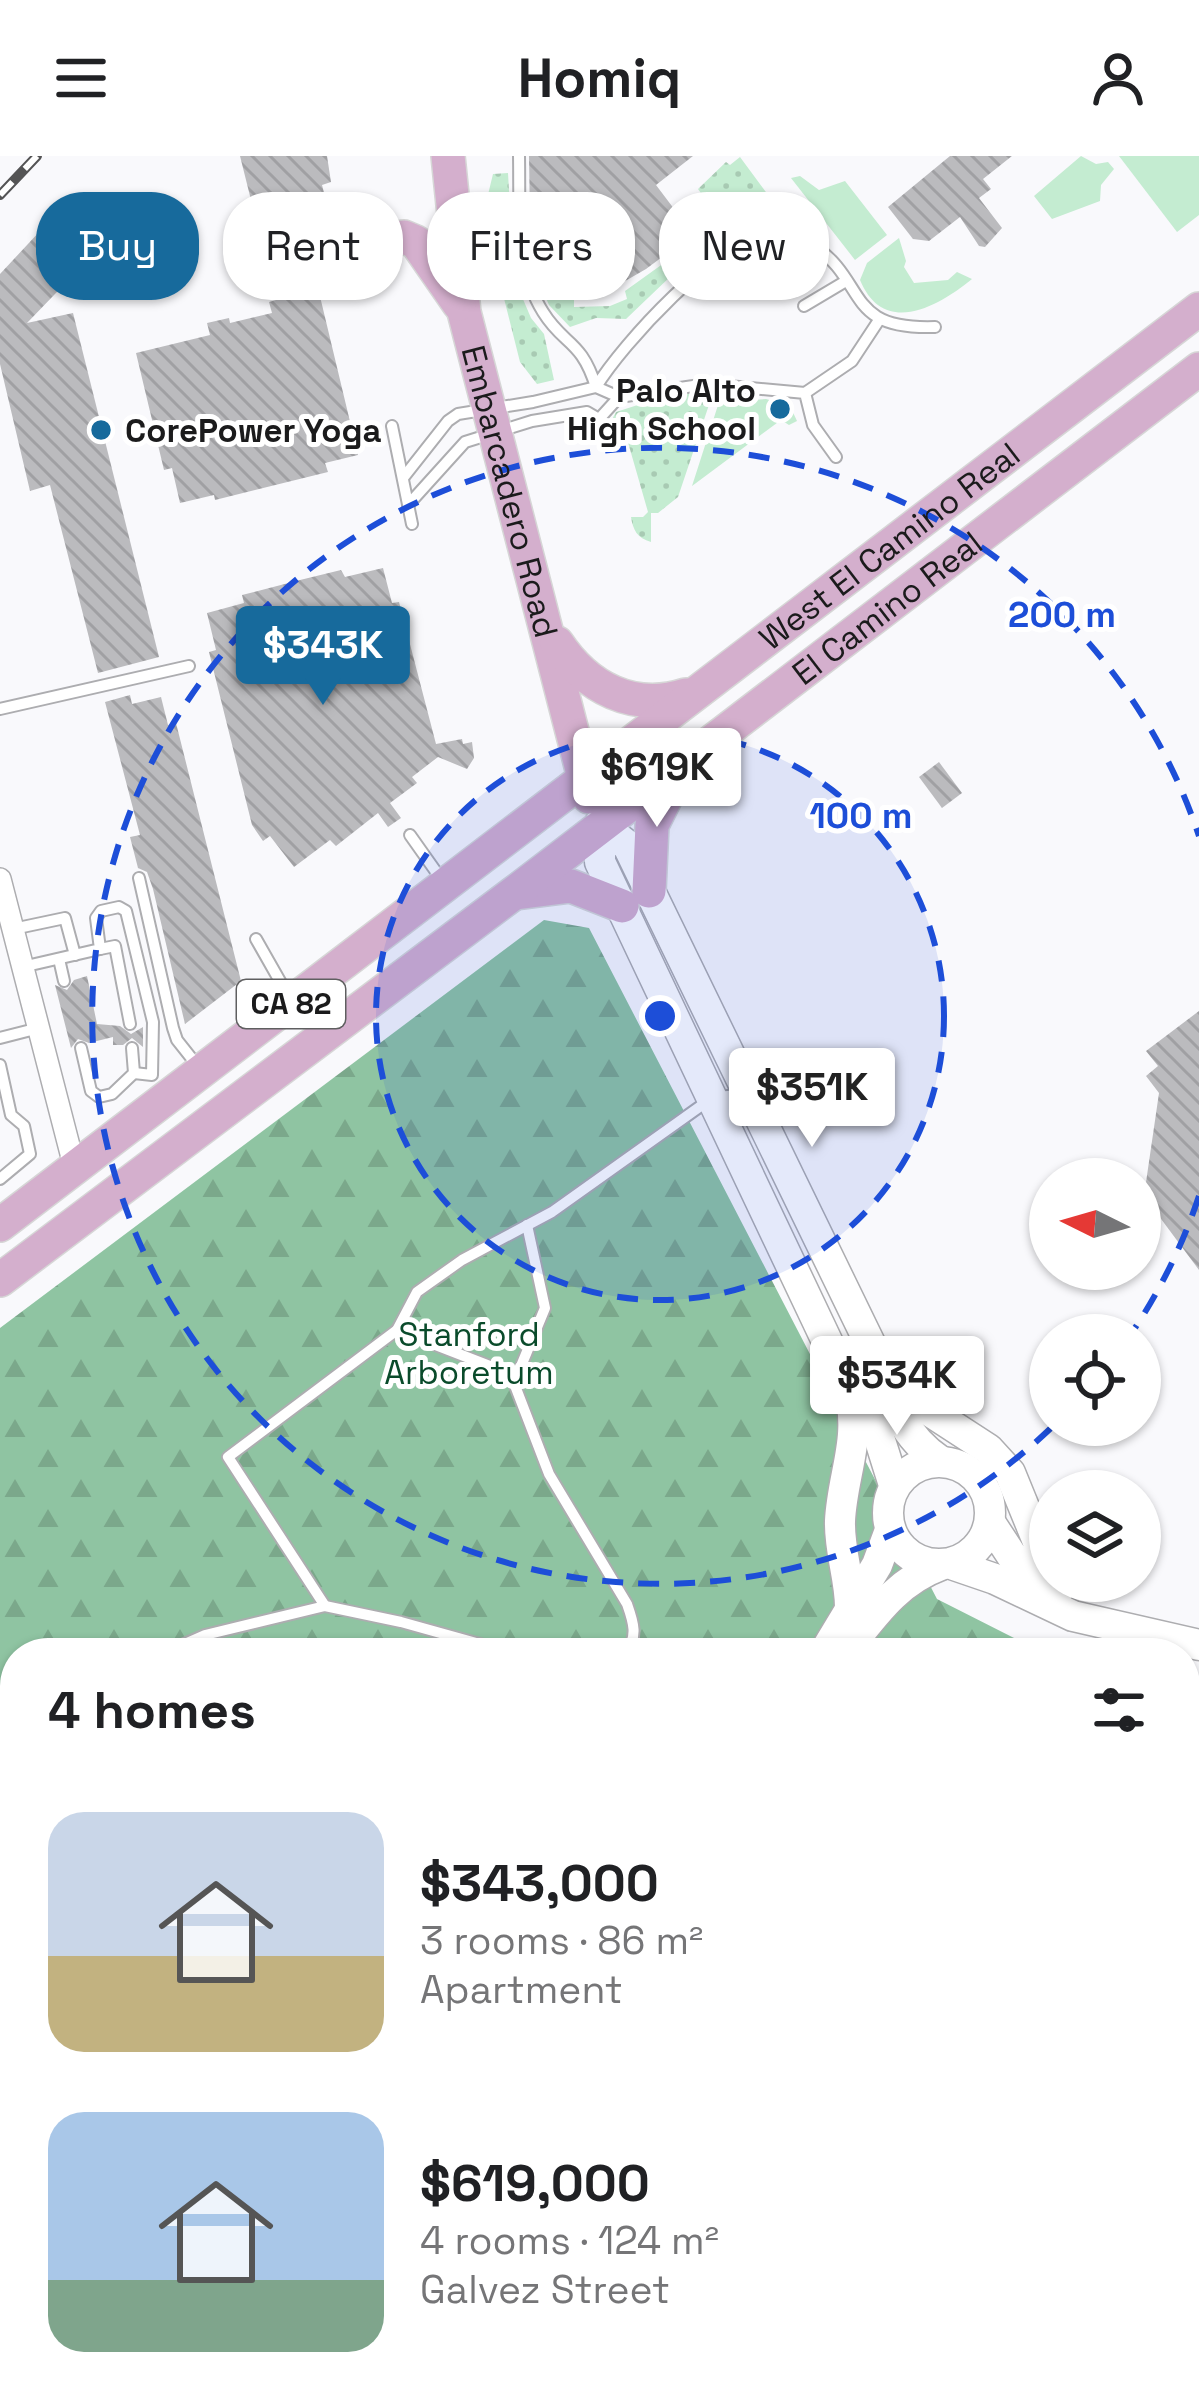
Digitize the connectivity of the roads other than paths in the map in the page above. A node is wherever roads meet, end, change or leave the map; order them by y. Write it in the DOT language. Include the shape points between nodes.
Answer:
graph roads {
  1 [pos="448,156"];
  2 [pos="519,156"];
  3 [pos="403,237"];
  4 [pos="846,281"];
  5 [pos="804,306"];
  6 [pos="1199,309"];
  7 [pos="464,312"];
  8 [pos="879,320"];
  9 [pos="935,327"];
  10 [pos="1199,369"];
  11 [pos="596,386"];
  12 [pos="805,393"];
  13 [pos="619,398"];
  14 [pos="492,419"];
  15 [pos="392,426"];
  16 [pos="836,457"];
  17 [pos="403,478"];
  18 [pos="408,505"];
  19 [pos="412,524"];
  20 [pos="549,632"];
  21 [pos="188,666"];
  22 [pos="699,690"];
  23 [pos="0,709"];
  24 [pos="683,764"];
  25 [pos="582,782"];
  26 [pos="600,824"];
  27 [pos="410,835"];
  28 [pos="139,878"];
  29 [pos="0,883"];
  30 [pos="446,885"];
  31 [pos="514,893"];
  32 [pos="636,898"];
  33 [pos="13,929"];
  34 [pos="256,939"];
  35 [pos="100,950"];
  36 [pos="75,955"];
  37 [pos="59,959"];
  38 [pos="22,967"];
  39 [pos="64,981"];
  40 [pos="294,1001"];
  41 [pos="130,1024"];
  42 [pos="39,1028"];
  43 [pos="323,1034"];
  44 [pos="0,1038"];
  45 [pos="81,1048"];
  46 [pos="132,1048"];
  47 [pos="0,1065"];
  48 [pos="202,1072"];
  49 [pos="134,1073"];
  50 [pos="748,1094"];
  51 [pos="712,1098"];
  52 [pos="75,1169"];
  53 [pos="0,1179"];
  54 [pos="4,1213"];
  55 [pos="527,1225"];
  56 [pos="0,1280"];
  57 [pos="397,1330"];
  58 [pos="879,1362"];
  59 [pos="844,1377"];
  60 [pos="514,1383"];
  61 [pos="940,1461"];
  62 [pos="894,1485"];
  63 [pos="1029,1518"];
  64 [pos="991,1524"];
  65 [pos="890,1530"];
  66 [pos="947,1565"];
  67 [pos="1029,1565"];
  68 [pos="1086,1602"];
  69 [pos="325,1606"];
  70 [pos="850,1607"];
  71 [pos="1124,1629"];
  72 [pos="198,1638"];
  73 [pos="459,1638"];
  74 [pos="633,1638"];
  75 [pos="832,1638"];
  76 [pos="856,1638"];
  77 [pos="1166,1638"];
  1 -- 7 [label="main road, Embarcadero Road"];
  2 -- 11 [label="lane" via="525,264 543,312 586,356"];
  3 -- 7 [label="main road" via="416,242"];
  4 -- 5 [label="lane"];
  4 -- 8 [label="lane"];
  4 -- 11 [label="lane" via="820,251 790,234 745,241 669,298"];
  6 -- 22 [label="main road, West El Camino Real / CA 82"];
  7 -- 14 [label="main road, Embarcadero Road"];
  8 -- 9 [label="lane"];
  8 -- 12 [label="lane" via="851,361"];
  10 -- 24 [label="main road, El Camino Real / CA 82"];
  11 -- 13 [label="lane"];
  11 -- 14 [label="lane"];
  12 -- 13 [label="lane" via="707,384"];
  12 -- 16 [label="lane" via="813,425"];
  13 -- 14 [label="lane" via="599,419 587,412"];
  14 -- 17 [label="lane" via="458,414"];
  14 -- 18 [label="lane"];
  14 -- 20 [label="main road, Embarcadero Road"];
  15 -- 17 [label="lane"];
  17 -- 18 [label="lane"];
  18 -- 19 [label="lane"];
  20 -- 22 [label="main road" via="585,677 624,698 651,704"];
  20 -- 25 [label="main road, Embarcadero Road"];
  21 -- 23 [label="lane"];
  22 -- 25 [label="main road, West El Camino Real / CA 82"];
  24 -- 26 [label="main road, El Camino Real / CA 82"];
  24 -- 32 [label="main road" via="652,825"];
  25 -- 26 [label="main road, Embarcadero Road"];
  25 -- 30 [label="main road, CA 82"];
  26 -- 31 [label="main road, El Camino Real / CA 82"];
  26 -- 32 [label="main road" via="626,842"];
  27 -- 30 [label="lane"];
  28 -- 48 [label="lane" via="173,1028"];
  29 -- 33 [label="street"];
  30 -- 40 [label="main road, CA 82"];
  31 -- 32 [label="main road" via="571,886"];
  31 -- 43 [label="main road, El Camino Real / CA 82"];
  32 -- 50 [label="main road"];
  32 -- 51 [label="main road"];
  33 -- 36 [label="lane" via="64,918"];
  33 -- 38 [label="street"];
  34 -- 40 [label="lane"];
  35 -- 36 [label="lane"];
  35 -- 41 [label="lane" via="115,946"];
  35 -- 49 [label="lane" via="96,918 119,907 129,916 153,1022 152,1075"];
  36 -- 37 [label="lane"];
  37 -- 38 [label="lane"];
  37 -- 39 [label="lane"];
  38 -- 42 [label="street"];
  40 -- 43 [label="lane"];
  40 -- 48 [label="main road, CA 82"];
  42 -- 44 [label="lane"];
  42 -- 52 [label="street"];
  43 -- 56 [label="main road, El Camino Real / CA 82"];
  45 -- 49 [label="lane" via="99,1097"];
  46 -- 49 [label="lane"];
  47 -- 53 [label="lane" via="10,1114 24,1126 30,1154"];
  48 -- 52 [label="main road, CA 82"];
  50 -- 51 [label="lane"];
  50 -- 58 [label="main road"];
  51 -- 55 [label="lane"];
  51 -- 59 [label="main road"];
  52 -- 54 [label="main road, CA 82"];
  55 -- 57 [label="lane" via="417,1292"];
  55 -- 60 [label="lane" via="545,1308"];
  57 -- 60 [label="lane" via="500,1370"];
  57 -- 69 [label="lane" via="228,1457"];
  58 -- 61 [label="main road" via="895,1413"];
  58 -- 63 [label="main road" via="928,1410 988,1449 1010,1473"];
  59 -- 62 [label="main road" via="873,1418"];
  59 -- 70 [label="main road" via="855,1426 840,1519"];
  60 -- 74 [label="lane" via="549,1474 627,1604"];
  61 -- 62 [label="main road" via="912,1468"];
  61 -- 64 [label="main road" via="983,1488"];
  62 -- 65 [label="main road"];
  64 -- 66 [label="main road" via="973,1554"];
  64 -- 67 [label="main road" via="1012,1556"];
  65 -- 66 [label="main road" via="910,1553"];
  65 -- 70 [label="main road"];
  66 -- 71 [label="main road"];
  66 -- 76 [label="main road" via="894,1592"];
  68 -- 71 [label="main road"];
  69 -- 72 [label="lane"];
  69 -- 73 [label="lane"];
  70 -- 75 [label="main road"];
  71 -- 77 [label="main road"];
}
